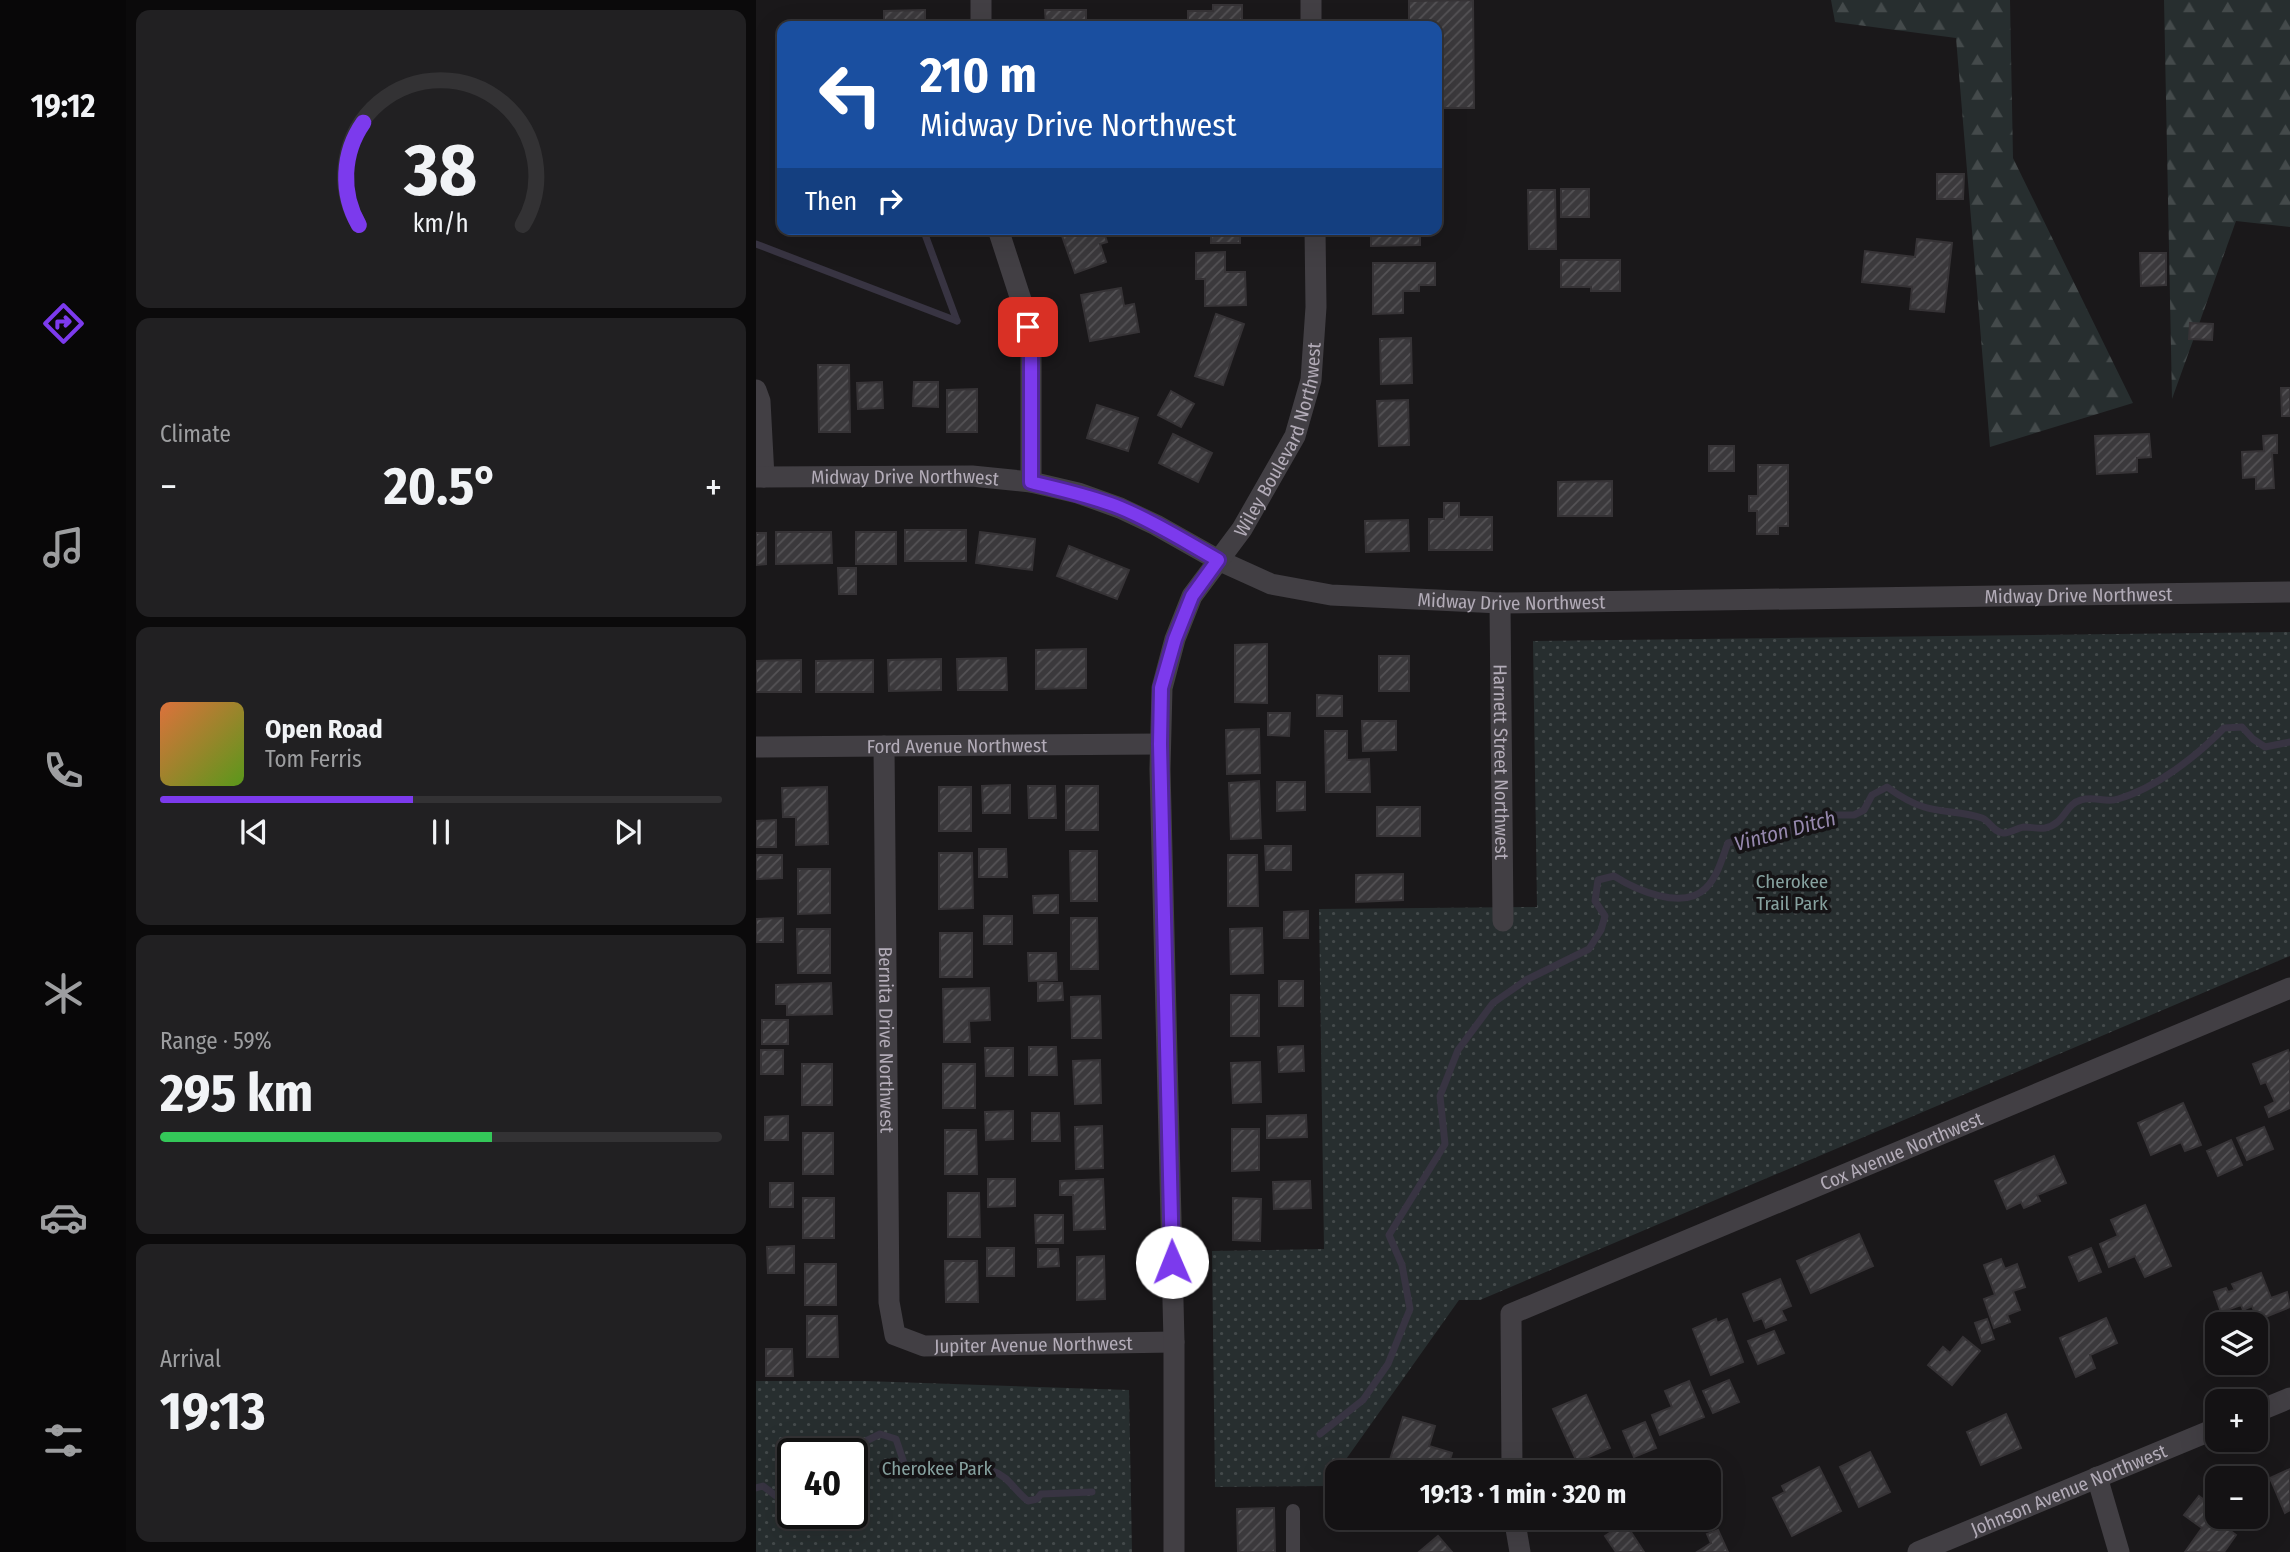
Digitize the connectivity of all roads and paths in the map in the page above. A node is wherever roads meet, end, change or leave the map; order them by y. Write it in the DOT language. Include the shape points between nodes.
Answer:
graph roads {
  1 [pos="981,0"];
  2 [pos="1311,0"];
  3 [pos="981,21"];
  4 [pos="1311,21"];
  5 [pos="1000,235"];
  6 [pos="1314,235"];
  7 [pos="756,390"];
  8 [pos="760,477"];
  9 [pos="1031,482"];
  10 [pos="1218,560"];
  11 [pos="2290,592"];
  12 [pos="1500,603"];
  13 [pos="1160,744"];
  14 [pos="884,746"];
  15 [pos="756,747"];
  16 [pos="1503,921"];
  17 [pos="2290,988"];
  18 [pos="895,1335"];
  19 [pos="1174,1342"];
  20 [pos="2290,1398"];
  21 [pos="2268,1407"];
  22 [pos="2205,1433"];
  23 [pos="1512,1460"];
  24 [pos="2097,1477"];
  25 [pos="1293,1511"];
  26 [pos="1516,1530"];
  27 [pos="1174,1552"];
  28 [pos="1293,1552"];
  29 [pos="1520,1552"];
  30 [pos="1918,1552"];
  31 [pos="2119,1552"];
  1 -- 3 [label="street"];
  2 -- 4 [label="street"];
  5 -- 9 [label="street" via="1031,346"];
  6 -- 10 [label="street, Wiley Boulevard Northwest" via="1311,380 1295,436 1242,529"];
  7 -- 8 [label="street"];
  8 -- 9 [label="street, Midway Drive Northwest" via="972,476"];
  9 -- 10 [label="street, Midway Drive Northwest" via="1120,508"];
  10 -- 12 [label="street, Midway Drive Northwest" via="1271,584 1331,595"];
  10 -- 13 [label="street, Wiley Boulevard Northwest" via="1192,596 1175,639 1161,688"];
  11 -- 12 [label="street, Midway Drive Northwest"];
  12 -- 16 [label="street, Harnett Street Northwest"];
  13 -- 14 [label="street, Ford Avenue Northwest"];
  13 -- 19 [label="street, Wiley Boulevard Northwest"];
  14 -- 15 [label="street, Ford Avenue Northwest"];
  14 -- 18 [label="street, Bernita Drive Northwest" via="889,1302"];
  17 -- 23 [label="street, Cox Avenue Northwest" via="1511,1314"];
  18 -- 19 [label="street, Jupiter Avenue Northwest" via="924,1346"];
  19 -- 27 [label="street, Wiley Boulevard Northwest"];
  20 -- 21 [label="street"];
  22 -- 24 [label="street, Johnson Avenue Northwest"];
  24 -- 30 [label="street, Johnson Avenue Northwest"];
  24 -- 31 [label="street"];
  25 -- 28 [label="lane"];
  26 -- 29 [label="street"];
}
